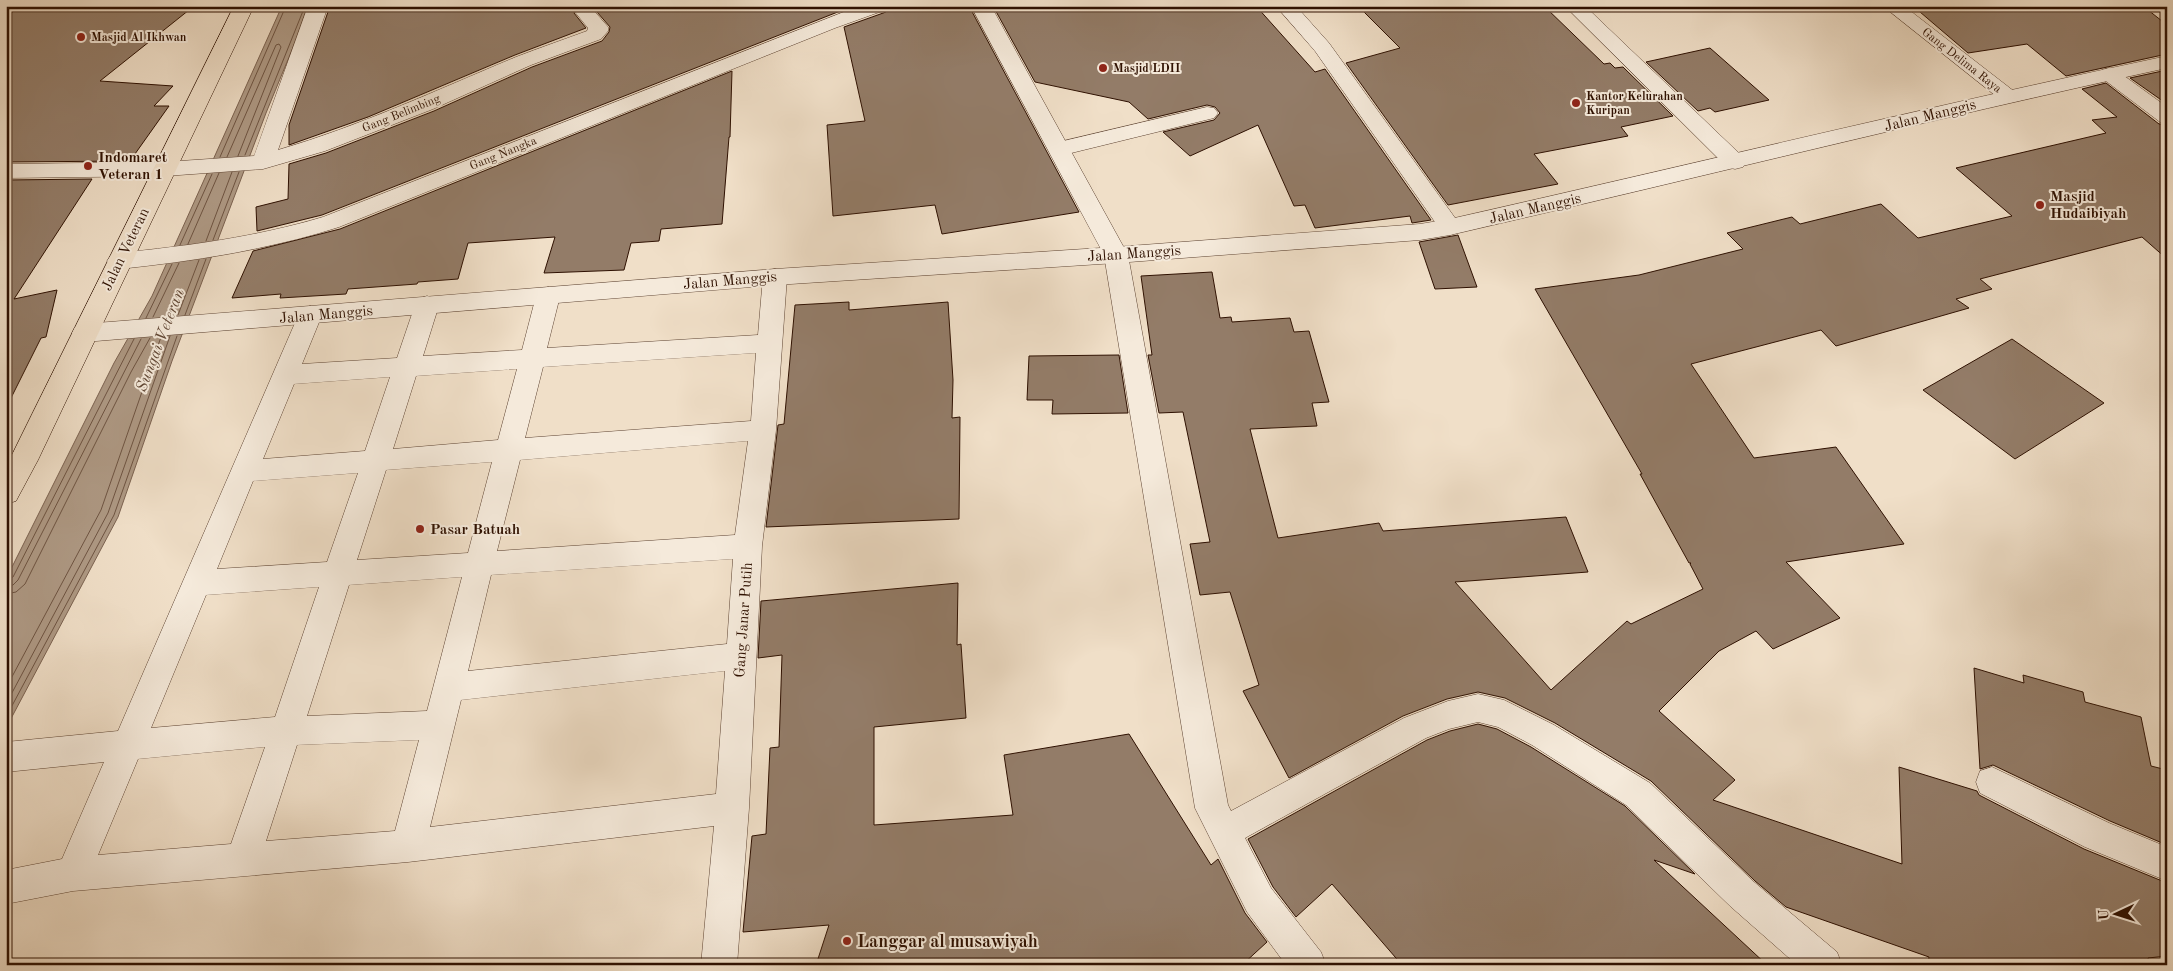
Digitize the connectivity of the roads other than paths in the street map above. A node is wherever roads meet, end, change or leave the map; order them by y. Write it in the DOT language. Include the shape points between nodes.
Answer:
graph roads {
  1 [pos="244,6"];
  2 [pos="318,6"];
  3 [pos="590,6"];
  4 [pos="878,6"];
  5 [pos="982,6"];
  6 [pos="1285,6"];
  7 [pos="1574,6"];
  8 [pos="1892,6"];
  9 [pos="2167,62"];
  10 [pos="2109,74"];
  11 [pos="2008,96"];
  12 [pos="1208,113"];
  13 [pos="2167,117"];
  14 [pos="1059,149"];
  15 [pos="261,162"];
  16 [pos="1736,162"];
  17 [pos="165,169"];
  18 [pos="6,171"];
  19 [pos="1450,227"];
  20 [pos="1116,255"];
  21 [pos="119,261"];
  22 [pos="775,277"];
  23 [pos="548,296"];
  24 [pos="427,306"];
  25 [pos="310,315"];
  26 [pos="84,333"];
  27 [pos="769,343"];
  28 [pos="532,359"];
  29 [pos="407,367"];
  30 [pos="284,375"];
  31 [pos="763,430"];
  32 [pos="508,449"];
  33 [pos="376,460"];
  34 [pos="15,461"];
  35 [pos="244,470"];
  36 [pos="6,493"];
  37 [pos="748,546"];
  38 [pos="479,564"];
  39 [pos="338,574"];
  40 [pos="196,583"];
  41 [pos="740,656"];
  42 [pos="448,686"];
  43 [pos="438,725"];
  44 [pos="286,732"];
  45 [pos="127,745"];
  46 [pos="6,757"];
  47 [pos="1992,782"];
  48 [pos="732,808"];
  49 [pos="1224,832"];
  50 [pos="408,846"];
  51 [pos="244,860"];
  52 [pos="2167,864"];
  53 [pos="73,874"];
  54 [pos="6,887"];
  55 [pos="719,965"];
  56 [pos="1308,965"];
  57 [pos="1824,965"];
  1 -- 17 [label="main road, Jalan Veteran"];
  2 -- 15 [label="street"];
  3 -- 15 [label="street, Gang Belimbing" via="585,12 598,27 594,35 318,146"];
  4 -- 21 [label="street, Gang Nangka" via="296,234 224,248"];
  5 -- 14 [label="street"];
  6 -- 19 [label="street" via="1322,47"];
  7 -- 16 [label="street"];
  8 -- 11 [label="street, Gang Delima Raya"];
  9 -- 10 [label="street, Jalan Manggis"];
  10 -- 11 [label="street, Jalan Manggis"];
  10 -- 13 [label="street"];
  11 -- 16 [label="street, Jalan Manggis"];
  12 -- 14 [label="street"];
  14 -- 20 [label="street"];
  15 -- 17 [label="street, Gang Belimbing"];
  16 -- 19 [label="street, Jalan Manggis"];
  17 -- 18 [label="street, Gang Belimbing"];
  17 -- 21 [label="main road, Jalan Veteran"];
  19 -- 20 [label="street, Jalan Manggis" via="1383,236"];
  20 -- 22 [label="street, Jalan Manggis"];
  20 -- 49 [label="street" via="1212,808"];
  21 -- 26 [label="main road, Jalan Veteran"];
  22 -- 23 [label="street, Jalan Manggis"];
  22 -- 27 [label="street, Gang Janar Putih"];
  23 -- 24 [label="street, Jalan Manggis"];
  23 -- 28 [label="street"];
  24 -- 25 [label="street, Jalan Manggis"];
  24 -- 29 [label="street"];
  25 -- 26 [label="street, Jalan Manggis"];
  25 -- 30 [label="street"];
  26 -- 34 [label="main road, Jalan Veteran"];
  27 -- 28 [label="street"];
  27 -- 31 [label="street, Gang Janar Putih"];
  28 -- 29 [label="street"];
  28 -- 32 [label="street"];
  29 -- 30 [label="street"];
  29 -- 33 [label="street"];
  30 -- 35 [label="street"];
  31 -- 32 [label="street"];
  31 -- 37 [label="street, Gang Janar Putih"];
  32 -- 33 [label="street"];
  32 -- 38 [label="street"];
  33 -- 35 [label="street"];
  33 -- 39 [label="street"];
  34 -- 36 [label="main road, Jalan Veteran"];
  35 -- 40 [label="street"];
  37 -- 38 [label="street"];
  37 -- 41 [label="street, Gang Janar Putih"];
  38 -- 39 [label="street"];
  38 -- 42 [label="street"];
  39 -- 40 [label="street"];
  39 -- 44 [label="street"];
  40 -- 45 [label="street"];
  41 -- 42 [label="street"];
  41 -- 48 [label="street, Gang Janar Putih"];
  42 -- 43 [label="street"];
  43 -- 44 [label="street"];
  43 -- 50 [label="street"];
  44 -- 45 [label="street"];
  44 -- 51 [label="street"];
  45 -- 46 [label="street"];
  45 -- 53 [label="street"];
  47 -- 52 [label="street" via="2097,835"];
  48 -- 50 [label="street"];
  48 -- 55 [label="street, Gang Janar Putih"];
  49 -- 56 [label="street" via="1259,900"];
  49 -- 57 [label="street" via="1423,725 1478,708 1504,714 1544,735 1638,794 1742,894"];
  50 -- 51 [label="street"];
  51 -- 53 [label="street"];
  53 -- 54 [label="street"];
}
